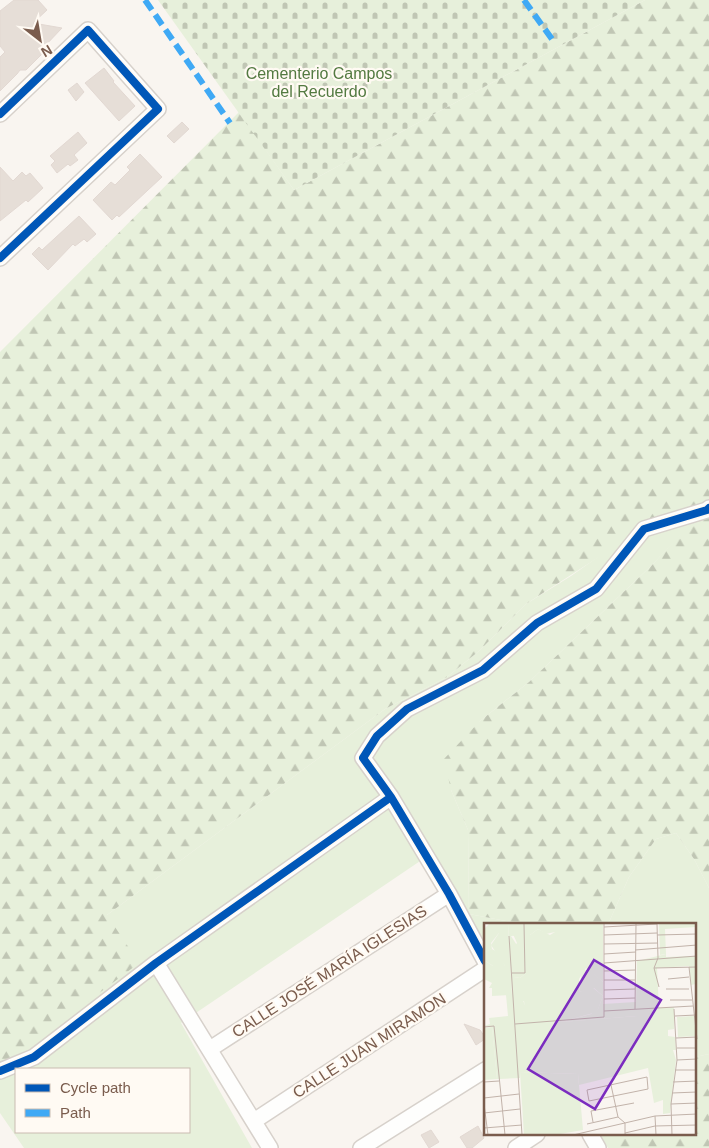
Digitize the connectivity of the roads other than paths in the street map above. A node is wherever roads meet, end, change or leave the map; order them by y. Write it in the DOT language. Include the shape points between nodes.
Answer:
graph roads {
  1 [pos="0,114"];
  2 [pos="0,258"];
  3 [pos="709,508"];
  4 [pos="391,797"];
  5 [pos="449,894"];
  6 [pos="484,959"];
  7 [pos="156,963"];
  8 [pos="484,970"];
  9 [pos="210,1049"];
  10 [pos="0,1071"];
  11 [pos="484,1071"];
  12 [pos="254,1121"];
  13 [pos="534,1136"];
  14 [pos="591,1136"];
  15 [pos="270,1148"];
  16 [pos="361,1148"];
  17 [pos="516,1148"];
  18 [pos="598,1148"];
  1 -- 2 [label="street" via="88,30 158,109"];
  3 -- 4 [label="street" via="644,529 596,589 537,623 483,670 407,709 377,736 363,758"];
  4 -- 5 [label="street"];
  4 -- 7 [label="street"];
  5 -- 6 [label="street"];
  5 -- 9 [label="street, CALLE JOSÉ MARÍA IGLESIAS"];
  7 -- 9 [label="street"];
  7 -- 10 [label="street" via="34,1057"];
  8 -- 12 [label="street, CALLE JUAN MIRAMON"];
  9 -- 12 [label="street"];
  11 -- 16 [label="street"];
  12 -- 15 [label="street"];
  13 -- 17 [label="street"];
  14 -- 18 [label="street"];
}
